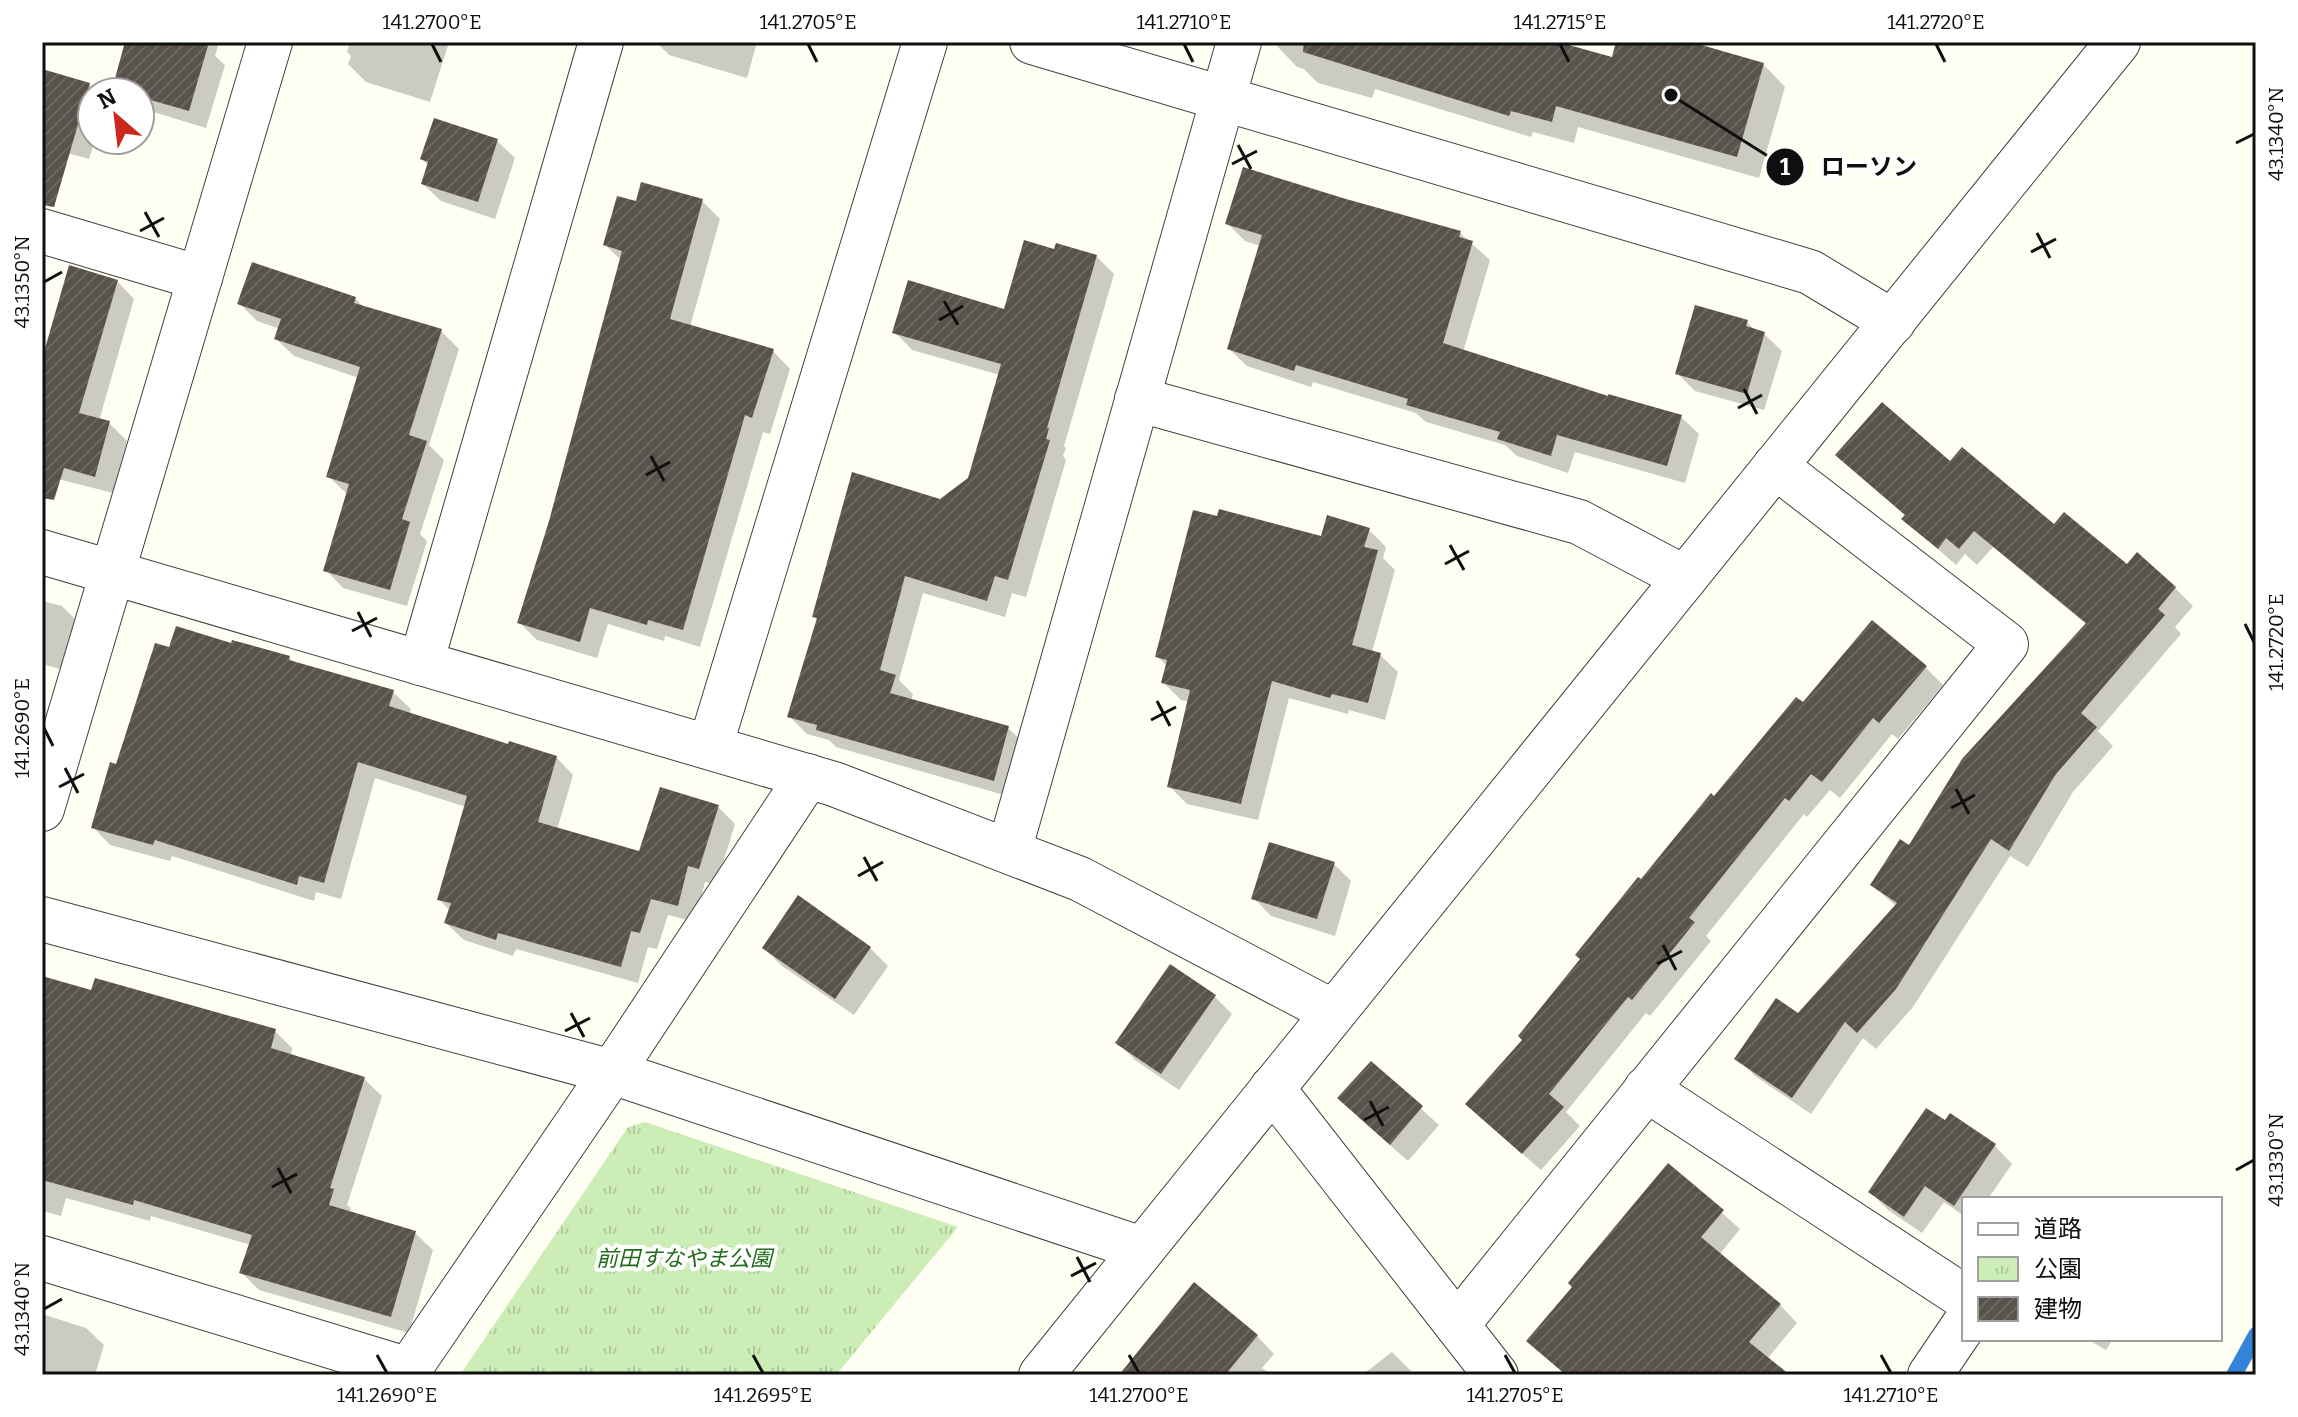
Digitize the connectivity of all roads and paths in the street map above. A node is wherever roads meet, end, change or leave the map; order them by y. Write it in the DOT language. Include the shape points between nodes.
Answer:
graph roads {
  1 [pos="270,42"];
  2 [pos="601,42"];
  3 [pos="925,42"];
  4 [pos="1032,42"];
  5 [pos="1239,42"];
  6 [pos="2118,42"];
  7 [pos="1222,98"];
  8 [pos="42,231"];
  9 [pos="200,278"];
  10 [pos="1893,322"];
  11 [pos="1137,399"];
  12 [pos="1775,466"];
  13 [pos="42,552"];
  14 [pos="113,572"];
  15 [pos="1685,578"];
  16 [pos="421,663"];
  17 [pos="710,747"];
  18 [pos="808,776"];
  19 [pos="42,809"];
  20 [pos="1009,851"];
  21 [pos="42,919"];
  22 [pos="1333,1012"];
  23 [pos="612,1072"];
  24 [pos="1272,1088"];
  25 [pos="1646,1089"];
  26 [pos="1142,1249"];
  27 [pos="42,1258"];
  28 [pos="1962,1296"];
  29 [pos="1457,1325"];
  30 [pos="1962,1328"];
  31 [pos="407,1373"];
  32 [pos="1041,1375"];
  33 [pos="1496,1375"];
  34 [pos="1930,1375"];
  1 -- 9 [label="street"];
  2 -- 16 [label="street"];
  3 -- 17 [label="street"];
  4 -- 7 [label="street"];
  5 -- 7 [label="street"];
  6 -- 10 [label="street"];
  7 -- 10 [label="street" via="1810,272"];
  7 -- 11 [label="street"];
  8 -- 9 [label="street"];
  9 -- 14 [label="street"];
  10 -- 12 [label="street"];
  11 -- 15 [label="street" via="1579,522"];
  11 -- 20 [label="street"];
  12 -- 15 [label="street"];
  12 -- 25 [label="street" via="2006,644"];
  13 -- 14 [label="street"];
  14 -- 16 [label="street"];
  14 -- 19 [label="street"];
  15 -- 22 [label="street"];
  16 -- 17 [label="street"];
  17 -- 18 [label="street"];
  18 -- 20 [label="street"];
  18 -- 23 [label="street"];
  20 -- 22 [label="street" via="1080,879"];
  21 -- 23 [label="street"];
  22 -- 24 [label="street"];
  23 -- 26 [label="street"];
  23 -- 31 [label="street"];
  24 -- 26 [label="street"];
  24 -- 29 [label="street"];
  25 -- 28 [label="street"];
  25 -- 29 [label="street"];
  26 -- 32 [label="street"];
  27 -- 31 [label="street"];
  29 -- 33 [label="street"];
  30 -- 34 [label="street"];
}
